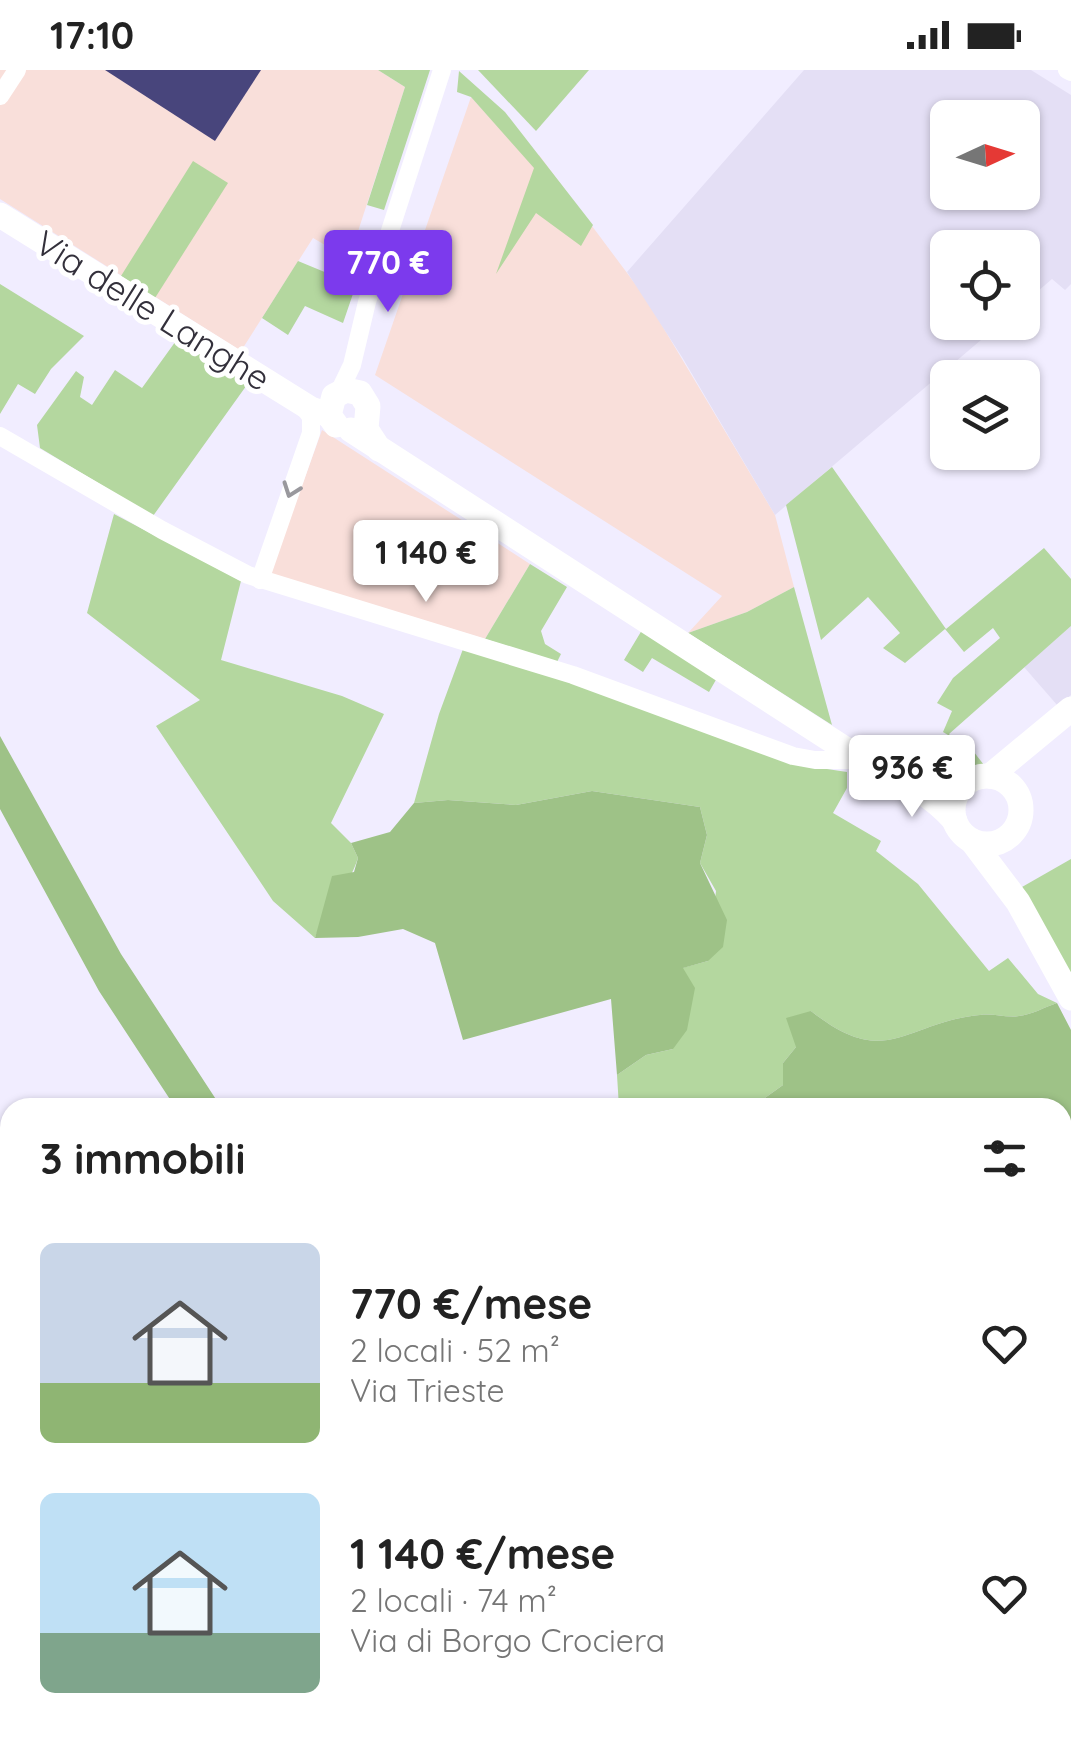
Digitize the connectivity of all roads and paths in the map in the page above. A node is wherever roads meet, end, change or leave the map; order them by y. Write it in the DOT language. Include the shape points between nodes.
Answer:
graph roads {
  1 [pos="17,70"];
  2 [pos="442,70"];
  3 [pos="0,96"];
  4 [pos="0,214"];
  5 [pos="335,407"];
  6 [pos="0,436"];
  7 [pos="260,580"];
  8 [pos="1071,709"];
  9 [pos="1030,743"];
  10 [pos="864,760"];
  11 [pos="990,776"];
  12 [pos="902,780"];
  13 [pos="962,788"];
  14 [pos="1013,788"];
  15 [pos="955,822"];
  16 [pos="1010,836"];
  17 [pos="972,842"];
  18 [pos="1018,902"];
  19 [pos="1071,998"];
  1 -- 3 [label="street"];
  2 -- 5 [label="street"];
  4 -- 5 [label="main road, Via delle Langhe"];
  5 -- 7 [label="street, one-way" via="311,417 312,432"];
  5 -- 10 [label="main road, Via delle Langhe" via="383,452"];
  6 -- 7 [label="street"];
  7 -- 10 [label="street" via="574,675 795,756"];
  8 -- 9 [label="main road, Via delle Langhe"];
  9 -- 11 [label="main road, Via delle Langhe"];
  9 -- 14 [label="main road"];
  10 -- 12 [label="main road, Via delle Langhe"];
  11 -- 13 [label="main road, Via delle Langhe"];
  11 -- 14 [label="main road"];
  12 -- 13 [label="main road, Via delle Langhe" via="936,790"];
  12 -- 15 [label="main road, Via delle Langhe"];
  13 -- 15 [label="main road"];
  14 -- 16 [label="main road" via="1022,813"];
  15 -- 17 [label="main road, Via delle Langhe"];
  16 -- 17 [label="main road" via="999,843"];
  16 -- 18 [label="main road" via="1009,875"];
  17 -- 18 [label="main road, Via delle Langhe"];
  18 -- 19 [label="main road"];
}
